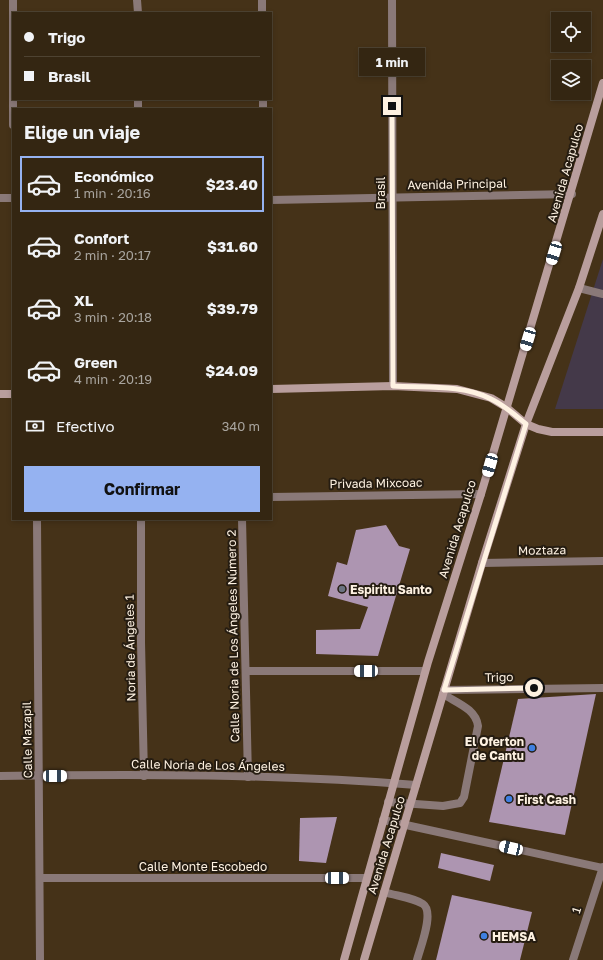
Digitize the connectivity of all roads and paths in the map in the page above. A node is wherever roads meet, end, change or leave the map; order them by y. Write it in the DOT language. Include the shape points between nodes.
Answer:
graph roads {
  1 [pos="13,0"];
  2 [pos="138,0"];
  3 [pos="262,0"];
  4 [pos="392,0"];
  5 [pos="13,12"];
  6 [pos="138,12"];
  7 [pos="262,12"];
  8 [pos="603,83"];
  9 [pos="572,194"];
  10 [pos="392,197"];
  11 [pos="0,198"];
  12 [pos="12,198"];
  13 [pos="272,200"];
  14 [pos="603,214"];
  15 [pos="579,288"];
  16 [pos="603,294"];
  17 [pos="393,386"];
  18 [pos="272,389"];
  19 [pos="0,394"];
  20 [pos="12,394"];
  21 [pos="506,407"];
  22 [pos="526,424"];
  23 [pos="603,432"];
  24 [pos="482,494"];
  25 [pos="272,497"];
  26 [pos="37,520"];
  27 [pos="141,520"];
  28 [pos="242,520"];
  29 [pos="603,561"];
  30 [pos="482,563"];
  31 [pos="246,671"];
  32 [pos="425,671"];
  33 [pos="603,688"];
  34 [pos="443,692"];
  35 [pos="0,776"];
  36 [pos="40,776"];
  37 [pos="144,776"];
  38 [pos="248,776"];
  39 [pos="394,784"];
  40 [pos="416,785"];
  41 [pos="388,802"];
  42 [pos="410,804"];
  43 [pos="383,820"];
  44 [pos="405,824"];
  45 [pos="603,867"];
  46 [pos="40,878"];
  47 [pos="367,878"];
  48 [pos="384,892"];
  49 [pos="40,960"];
  50 [pos="344,960"];
  51 [pos="364,960"];
  52 [pos="417,960"];
  53 [pos="573,960"];
  1 -- 5 [label="street"];
  2 -- 6 [label="street"];
  3 -- 7 [label="street"];
  4 -- 10 [label="street, Brasil"];
  8 -- 9 [label="main road, Avenida Acapulco"];
  9 -- 10 [label="street, Avenida Principal"];
  9 -- 21 [label="main road, Avenida Acapulco"];
  10 -- 13 [label="street, Avenida Principal"];
  10 -- 17 [label="street, Brasil"];
  11 -- 12 [label="street"];
  14 -- 15 [label="main road, Avenida Acapulco"];
  15 -- 16 [label="street"];
  15 -- 22 [label="main road, Avenida Acapulco"];
  17 -- 18 [label="main road"];
  17 -- 21 [label="main road" via="463,390 490,398"];
  19 -- 20 [label="main road"];
  21 -- 22 [label="main road"];
  21 -- 24 [label="main road, Avenida Acapulco"];
  22 -- 23 [label="main road" via="552,432"];
  22 -- 30 [label="main road, Avenida Acapulco"];
  24 -- 25 [label="street, Privada Mixcoac"];
  24 -- 32 [label="main road, Avenida Acapulco"];
  26 -- 36 [label="street, Calle Mazapil"];
  27 -- 37 [label="street, Noria de Ángeles 1"];
  28 -- 31 [label="street, Calle Noria de Los Ángeles Número 2"];
  29 -- 30 [label="street, Moztaza"];
  30 -- 34 [label="main road, Avenida Acapulco"];
  31 -- 32 [label="street"];
  31 -- 38 [label="street, Calle Noria de Los Ángeles Número 2"];
  32 -- 39 [label="main road, Avenida Acapulco"];
  33 -- 34 [label="street, Trigo"];
  34 -- 40 [label="main road, Avenida Acapulco"];
  34 -- 42 [label="street" via="477,718 478,726 464,797 460,803 453,805"];
  35 -- 36 [label="street, Calle Noria de Los Ángeles"];
  36 -- 37 [label="street, Calle Noria de Los Ángeles"];
  36 -- 46 [label="street, Calle Mazapil"];
  37 -- 38 [label="street, Calle Noria de Los Ángeles"];
  38 -- 39 [label="street, Calle Noria de Los Ángeles"];
  39 -- 40 [label="street, Calle Noria de Los Ángeles"];
  39 -- 41 [label="main road, Avenida Acapulco"];
  40 -- 42 [label="main road, Avenida Acapulco"];
  41 -- 42 [label="street"];
  41 -- 43 [label="main road, Avenida Acapulco"];
  42 -- 44 [label="main road, Avenida Acapulco"];
  43 -- 44 [label="street"];
  43 -- 47 [label="main road, Avenida Acapulco"];
  44 -- 45 [label="street"];
  44 -- 48 [label="main road, Avenida Acapulco"];
  45 -- 53 [label="street, 1"];
  46 -- 47 [label="street, Calle Monte Escobedo"];
  46 -- 49 [label="street, Calle Mazapil"];
  47 -- 50 [label="main road, Avenida Acapulco"];
  48 -- 51 [label="main road, Avenida Acapulco"];
  48 -- 52 [label="street" via="416,901 425,905 428,911"];
}
